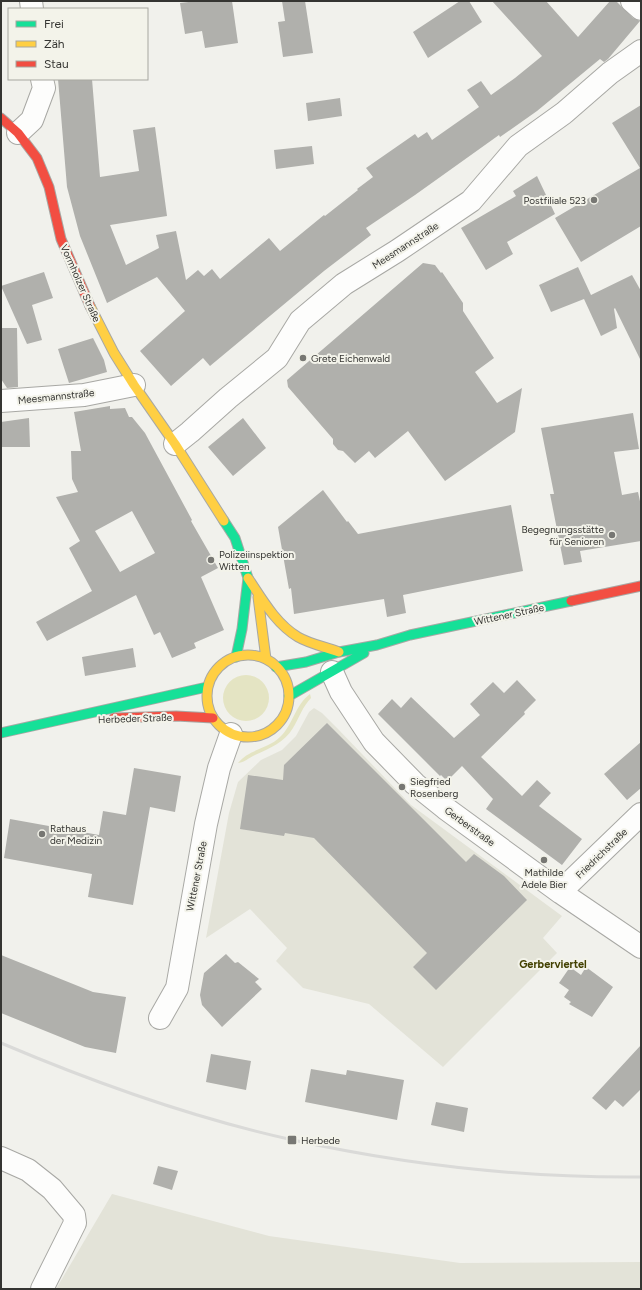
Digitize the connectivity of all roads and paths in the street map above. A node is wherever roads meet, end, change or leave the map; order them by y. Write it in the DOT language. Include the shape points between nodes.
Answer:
graph roads {
  1 [pos="632,1"];
  2 [pos="641,9"];
  3 [pos="641,51"];
  4 [pos="42,80"];
  5 [pos="1,118"];
  6 [pos="18,134"];
  7 [pos="134,385"];
  8 [pos="1,401"];
  9 [pos="175,444"];
  10 [pos="248,578"];
  11 [pos="641,586"];
  12 [pos="258,594"];
  13 [pos="377,645"];
  14 [pos="236,657"];
  15 [pos="266,659"];
  16 [pos="336,662"];
  17 [pos="276,667"];
  18 [pos="207,688"];
  19 [pos="289,696"];
  20 [pos="213,718"];
  21 [pos="56,721"];
  22 [pos="1,733"];
  23 [pos="231,734"];
  24 [pos="641,814"];
  25 [pos="560,892"];
  26 [pos="641,947"];
  27 [pos="160,1018"];
  28 [pos="1,1158"];
  29 [pos="42,1289"];
  1 -- 2 [label="street"];
  3 -- 9 [label="street, Meesmannstraße" via="610,73 564,113 518,146 471,201 344,284 316,307 300,321 277,358"];
  4 -- 6 [label="street" via="44,88 32,120"];
  5 -- 6 [label="main road, Vormholzer Straße"];
  6 -- 7 [label="main road, Vormholzer Straße" via="37,158 49,187 61,239 83,292 114,353"];
  7 -- 8 [label="street, Meesmannstraße" via="84,395"];
  7 -- 9 [label="main road, Vormholzer Straße"];
  9 -- 10 [label="main road, Vormholzer Straße" via="235,538"];
  10 -- 12 [label="main road"];
  10 -- 14 [label="main road"];
  11 -- 13 [label="main road, Wittener Straße" via="410,635"];
  12 -- 15 [label="main road"];
  12 -- 16 [label="main road" via="282,625"];
  13 -- 16 [label="main road, Wittener Straße"];
  13 -- 16 [label="main road, Wittener Straße"];
  14 -- 15 [label="main road" via="253,655"];
  14 -- 18 [label="main road" via="218,667 211,676"];
  15 -- 17 [label="main road"];
  16 -- 17 [label="main road, Wittener Straße" via="306,662"];
  16 -- 19 [label="main road, Wittener Straße"];
  16 -- 25 [label="street, Gerberstraße" via="341,692 374,742 415,784"];
  17 -- 19 [label="main road" via="287,682"];
  18 -- 20 [label="main road" via="207,703"];
  18 -- 21 [label="main road"];
  19 -- 23 [label="main road" via="284,715 270,731 258,736 244,737"];
  20 -- 21 [label="main road, Herbeder Straße" via="176,716"];
  20 -- 23 [label="main road" via="220,727"];
  21 -- 22 [label="main road"];
  23 -- 27 [label="street, Wittener Straße" via="219,768 206,824 177,988"];
  24 -- 25 [label="street, Friedrichstraße"];
  25 -- 26 [label="street, Gerberstraße"];
  28 -- 29 [label="street" via="28,1170 52,1189 74,1215 75,1223"];
}
